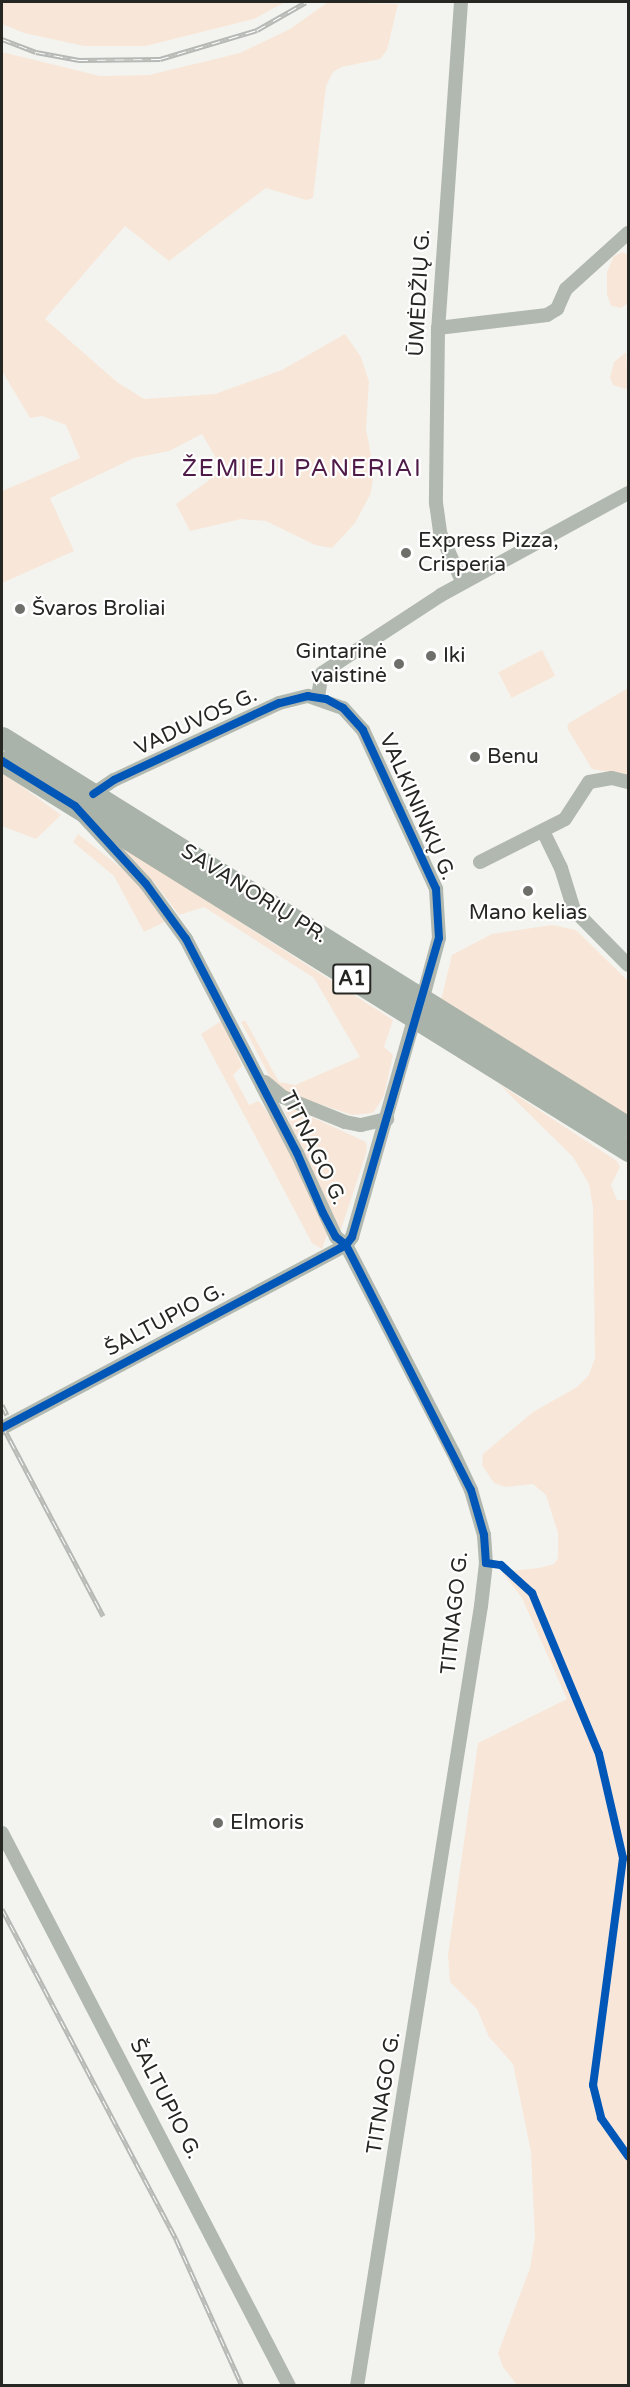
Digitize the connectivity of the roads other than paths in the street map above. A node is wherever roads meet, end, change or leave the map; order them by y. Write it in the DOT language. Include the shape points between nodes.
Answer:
graph roads {
  1 [pos="461,2"];
  2 [pos="628,232"];
  3 [pos="438,328"];
  4 [pos="628,494"];
  5 [pos="462,582"];
  6 [pos="318,697"];
  7 [pos="2,736"];
  8 [pos="2,760"];
  9 [pos="628,782"];
  10 [pos="93,794"];
  11 [pos="75,806"];
  12 [pos="543,831"];
  13 [pos="480,862"];
  14 [pos="628,965"];
  15 [pos="425,990"];
  16 [pos="412,1028"];
  17 [pos="255,1072"];
  18 [pos="387,1119"];
  19 [pos="628,1127"];
  20 [pos="628,1151"];
  21 [pos="346,1245"];
  22 [pos="2,1428"];
  23 [pos="2,1833"];
  24 [pos="289,2385"];
  25 [pos="357,2385"];
  1 -- 3 [label="street, ŪMĖDŽIŲ G."];
  2 -- 3 [label="street" via="566,289 557,309 548,315"];
  3 -- 5 [label="street, ŪMĖDŽIŲ G." via="438,524"];
  4 -- 5 [label="street"];
  5 -- 6 [label="street" via="322,674"];
  6 -- 10 [label="street, VADUVOS G." via="279,703 114,780"];
  6 -- 15 [label="street, VALKININKŲ G." via="343,708 363,730 436,889 439,938"];
  7 -- 10 [label="highway, SAVANORIŲ PR. / A1"];
  8 -- 11 [label="highway, SAVANORIŲ PR. / A1"];
  9 -- 12 [label="street" via="612,778 589,782 571,812"];
  10 -- 19 [label="highway, SAVANORIŲ PR. / A1"];
  11 -- 17 [label="street, TITNAGO G." via="166,909"];
  11 -- 20 [label="highway, SAVANORIŲ PR. / A1"];
  12 -- 13 [label="street"];
  12 -- 14 [label="street" via="561,868 574,910"];
  16 -- 18 [label="street"];
  17 -- 18 [label="street" via="276,1094 345,1122 361,1125"];
  17 -- 21 [label="street, TITNAGO G." via="336,1236"];
  18 -- 21 [label="street"];
  21 -- 22 [label="street, ŠALTUPIO G."];
  21 -- 25 [label="street, TITNAGO G." via="471,1490 484,1535 486,1563"];
  23 -- 24 [label="street, ŠALTUPIO G."];
}
